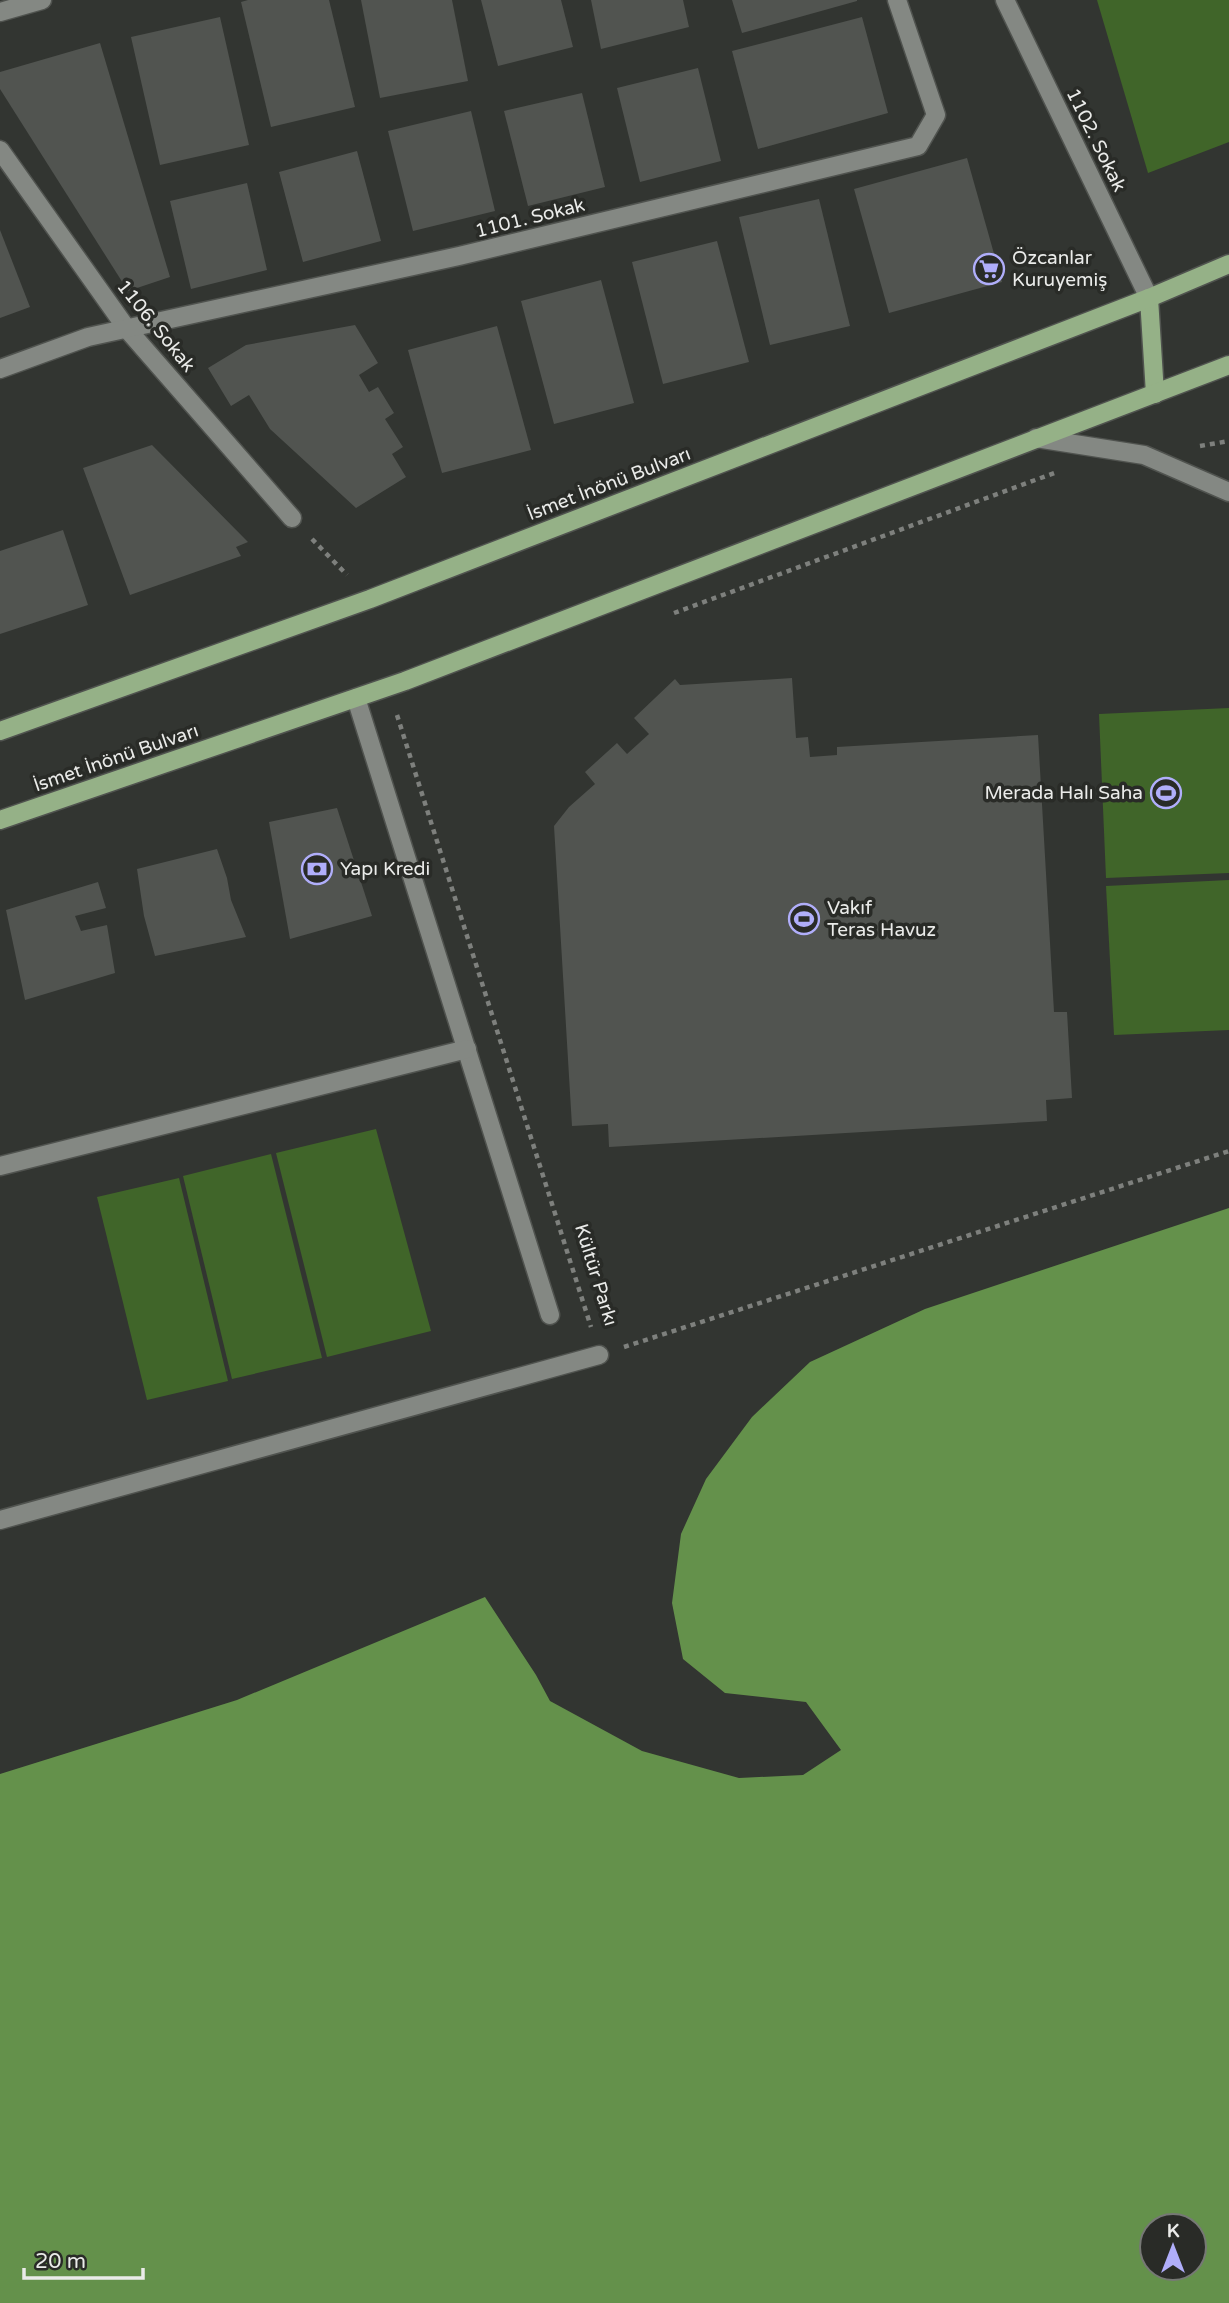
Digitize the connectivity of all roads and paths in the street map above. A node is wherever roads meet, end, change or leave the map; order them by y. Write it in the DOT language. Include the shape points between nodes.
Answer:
graph roads {
  1 [pos="42,0"];
  2 [pos="897,0"];
  3 [pos="1005,0"];
  4 [pos="0,12"];
  5 [pos="0,150"];
  6 [pos="1229,264"];
  7 [pos="1149,298"];
  8 [pos="127,329"];
  9 [pos="1229,365"];
  10 [pos="0,369"];
  11 [pos="1155,394"];
  12 [pos="1036,438"];
  13 [pos="1229,441"];
  14 [pos="1193,447"];
  15 [pos="1068,467"];
  16 [pos="1229,492"];
  17 [pos="292,518"];
  18 [pos="370,599"];
  19 [pos="668,615"];
  20 [pos="356,698"];
  21 [pos="409,710"];
  22 [pos="0,731"];
  23 [pos="0,820"];
  24 [pos="467,1049"];
  25 [pos="1229,1150"];
  26 [pos="0,1166"];
  27 [pos="550,1315"];
  28 [pos="597,1347"];
  29 [pos="0,1520"];
  1 -- 4 [label="street"];
  2 -- 8 [label="street, 1101. Sokak" via="936,116 918,146 459,256"];
  3 -- 7 [label="street, 1102. Sokak"];
  5 -- 8 [label="street, 1106. Sokak"];
  6 -- 7 [label="main road, İsmet İnönü Bulvarı"];
  7 -- 11 [label="main road"];
  7 -- 18 [label="main road, İsmet İnönü Bulvarı"];
  8 -- 10 [label="street, 1101. Sokak" via="88,337"];
  8 -- 17 [label="street, 1106. Sokak"];
  9 -- 11 [label="main road, İsmet İnönü Bulvarı"];
  11 -- 12 [label="main road, İsmet İnönü Bulvarı"];
  12 -- 16 [label="street" via="1144,455"];
  12 -- 20 [label="main road, İsmet İnönü Bulvarı"];
  13 -- 14 [label="path"];
  15 -- 19 [label="path"];
  17 -- 18 [label="path"];
  18 -- 22 [label="main road, İsmet İnönü Bulvarı"];
  20 -- 23 [label="main road, İsmet İnönü Bulvarı"];
  20 -- 24 [label="street"];
  21 -- 28 [label="path, Kültür Parkı" via="396,715"];
  24 -- 26 [label="street"];
  24 -- 27 [label="street"];
  25 -- 28 [label="path"];
  28 -- 29 [label="street, Kültür Parkı"];
}
